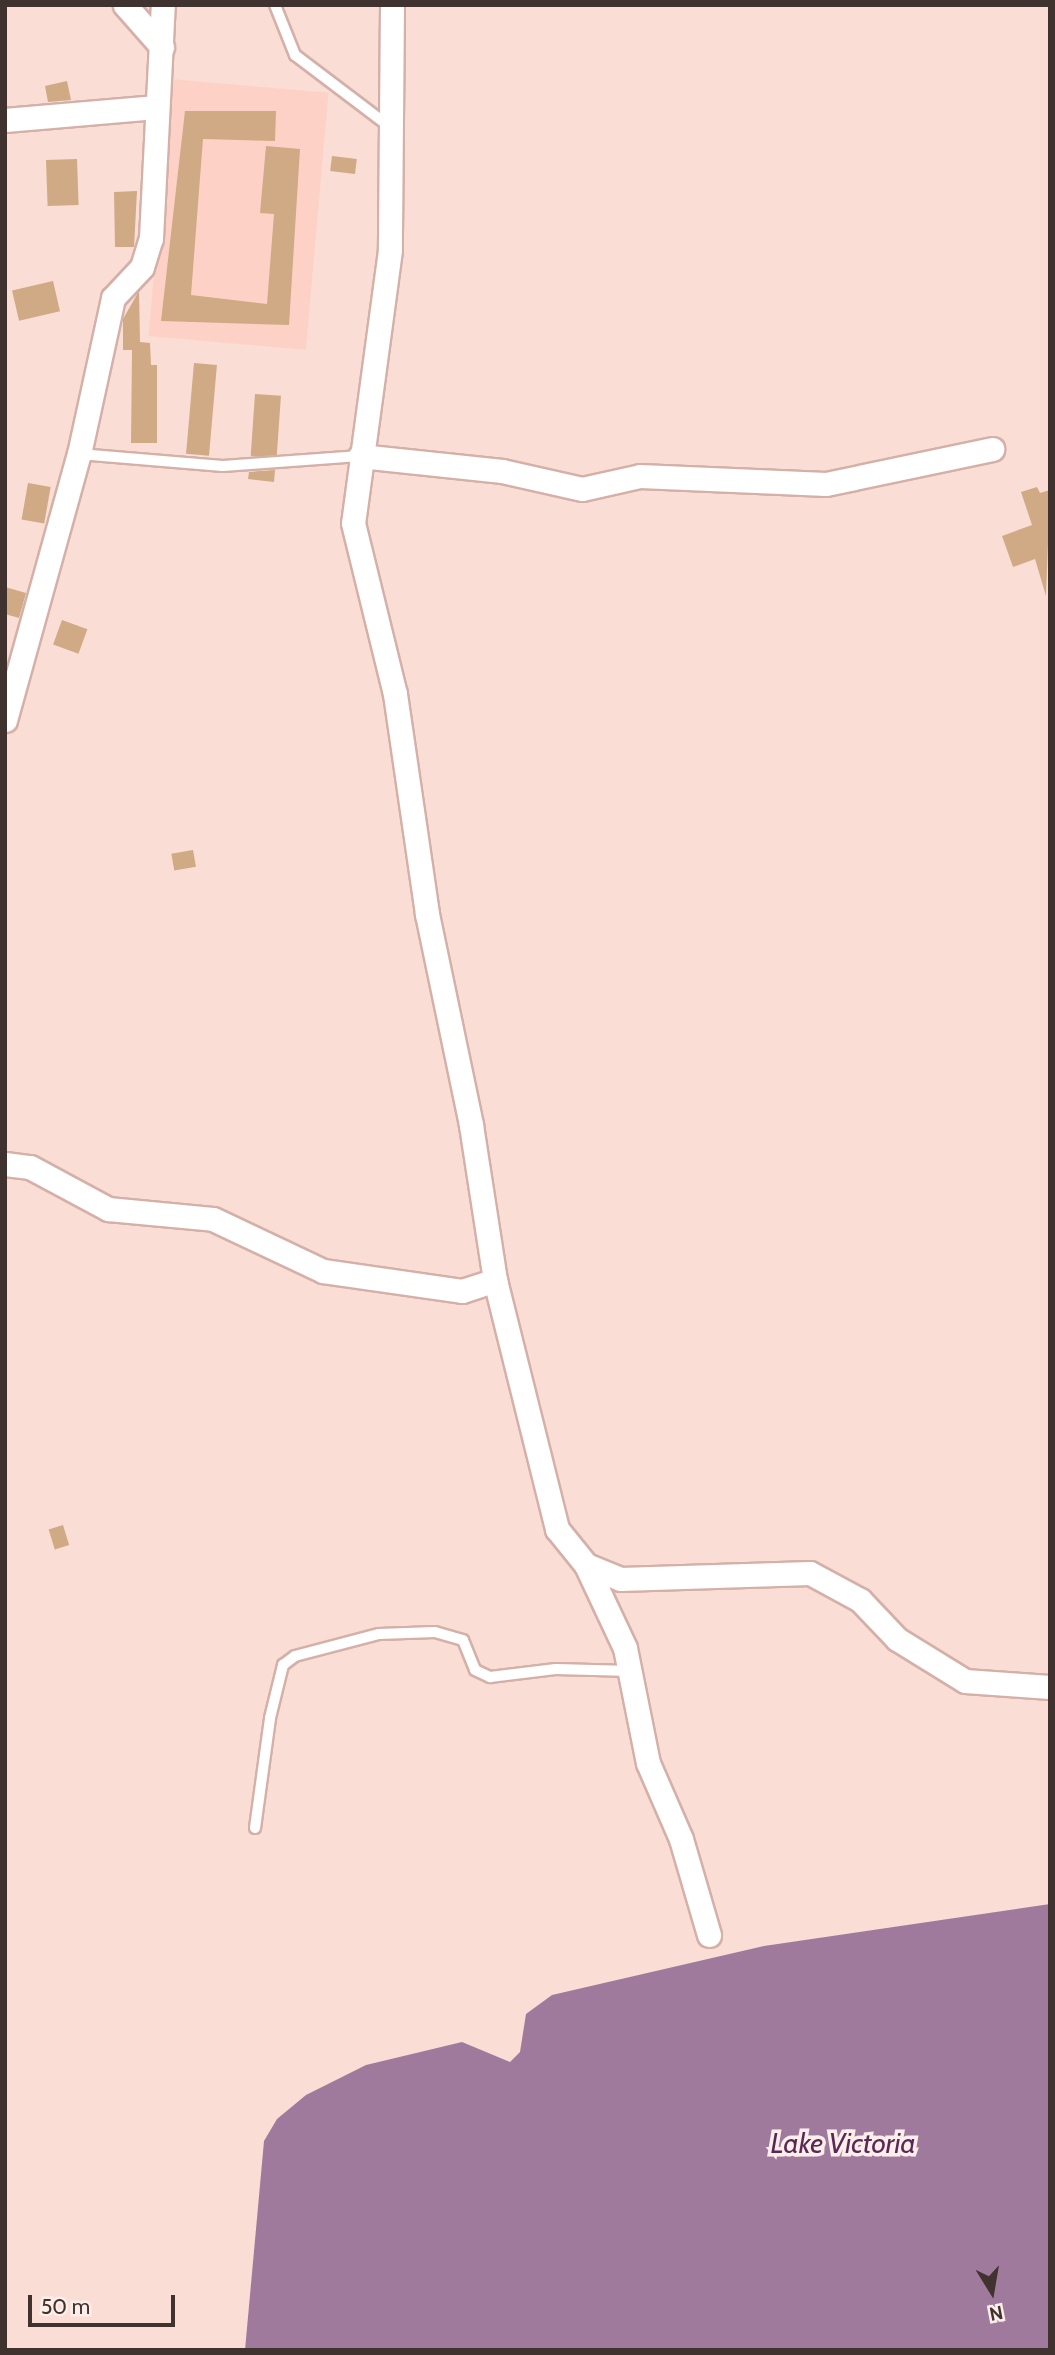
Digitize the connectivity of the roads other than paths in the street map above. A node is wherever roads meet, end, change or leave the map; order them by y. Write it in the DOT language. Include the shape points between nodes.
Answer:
graph roads {
  1 [pos="125,5"];
  2 [pos="163,5"];
  3 [pos="275,5"];
  4 [pos="392,5"];
  5 [pos="162,47"];
  6 [pos="156,107"];
  7 [pos="5,120"];
  8 [pos="393,128"];
  9 [pos="992,449"];
  10 [pos="79,454"];
  11 [pos="360,456"];
  12 [pos="5,720"];
  13 [pos="5,1164"];
  14 [pos="495,1280"];
  15 [pos="586,1565"];
  16 [pos="631,1671"];
  17 [pos="1050,1687"];
  18 [pos="255,1828"];
  19 [pos="709,1935"];
  1 -- 5 [label="street"];
  2 -- 5 [label="street"];
  3 -- 8 [label="lane" via="295,55"];
  4 -- 8 [label="street"];
  5 -- 6 [label="street"];
  6 -- 7 [label="street"];
  6 -- 10 [label="street" via="150,238 142,267 113,298"];
  8 -- 11 [label="street" via="382,337"];
  9 -- 11 [label="street" via="826,484 640,476 582,489 502,471"];
  10 -- 11 [label="lane" via="223,466"];
  10 -- 12 [label="street"];
  11 -- 14 [label="street" via="353,523 395,694 427,914 471,1125"];
  13 -- 14 [label="street" via="30,1167 108,1209 214,1219 323,1271 462,1291"];
  14 -- 15 [label="street" via="557,1529"];
  15 -- 16 [label="street"];
  15 -- 17 [label="street" via="643,1583 810,1573 860,1600 897,1639 965,1681"];
  16 -- 18 [label="lane" via="556,1669 490,1677 475,1670 463,1640 435,1632 379,1634 295,1656 283,1665 270,1718"];
  16 -- 19 [label="street" via="648,1763 681,1839"];
}
